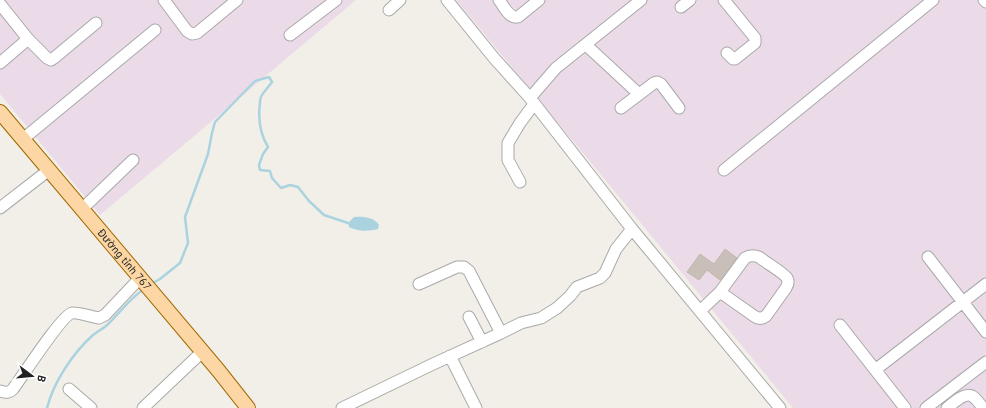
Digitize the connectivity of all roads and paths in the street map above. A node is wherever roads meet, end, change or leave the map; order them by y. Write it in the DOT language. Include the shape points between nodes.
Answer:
graph roads {
  1 [pos="164,0"];
  2 [pos="237,0"];
  3 [pos="336,0"];
  4 [pos="400,0"];
  5 [pos="447,0"];
  6 [pos="499,0"];
  7 [pos="539,0"];
  8 [pos="641,0"];
  9 [pos="690,0"];
  10 [pos="724,0"];
  11 [pos="933,0"];
  12 [pos="0,4"];
  13 [pos="681,8"];
  14 [pos="389,10"];
  15 [pos="96,23"];
  16 [pos="155,30"];
  17 [pos="290,35"];
  18 [pos="28,39"];
  19 [pos="586,45"];
  20 [pos="727,52"];
  21 [pos="0,63"];
  22 [pos="639,94"];
  23 [pos="532,101"];
  24 [pos="620,108"];
  25 [pos="679,108"];
  26 [pos="0,112"];
  27 [pos="23,139"];
  28 [pos="132,160"];
  29 [pos="49,170"];
  30 [pos="724,170"];
  31 [pos="520,182"];
  32 [pos="0,208"];
  33 [pos="82,209"];
  34 [pos="632,229"];
  35 [pos="928,257"];
  36 [pos="145,284"];
  37 [pos="419,284"];
  38 [pos="986,284"];
  39 [pos="720,292"];
  40 [pos="963,302"];
  41 [pos="700,311"];
  42 [pos="469,317"];
  43 [pos="840,325"];
  44 [pos="986,332"];
  45 [pos="501,333"];
  46 [pos="482,342"];
  47 [pos="202,352"];
  48 [pos="450,356"];
  49 [pos="984,367"];
  50 [pos="875,370"];
  51 [pos="69,389"];
  52 [pos="0,391"];
  53 [pos="91,408"];
  54 [pos="144,408"];
  55 [pos="248,408"];
  56 [pos="342,408"];
  57 [pos="476,408"];
  58 [pos="780,408"];
  59 [pos="905,408"];
  60 [pos="926,408"];
  61 [pos="947,408"];
  62 [pos="983,408"];
  1 -- 2 [label="street" via="192,34 197,33"];
  3 -- 17 [label="street"];
  4 -- 14 [label="street"];
  5 -- 23 [label="street"];
  6 -- 7 [label="street" via="514,18"];
  8 -- 19 [label="street"];
  9 -- 13 [label="street"];
  10 -- 20 [label="street" via="756,40 736,59"];
  11 -- 30 [label="street"];
  12 -- 18 [label="street"];
  15 -- 18 [label="street" via="51,60"];
  16 -- 27 [label="street"];
  18 -- 21 [label="street"];
  19 -- 22 [label="street"];
  19 -- 23 [label="street" via="556,68"];
  22 -- 24 [label="street"];
  22 -- 25 [label="street" via="657,82"];
  23 -- 31 [label="street" via="508,143 508,160"];
  23 -- 34 [label="street"];
  26 -- 27 [label="main road, Đường tỉnh 767"];
  27 -- 29 [label="main road, Đường tỉnh 767"];
  28 -- 33 [label="street"];
  29 -- 32 [label="street"];
  29 -- 33 [label="main road, Đường tỉnh 767"];
  33 -- 36 [label="main road, Đường tỉnh 767"];
  34 -- 41 [label="street"];
  34 -- 45 [label="street" via="616,249 600,278 577,287 557,308 541,318 521,323"];
  35 -- 40 [label="street"];
  36 -- 47 [label="main road, Đường tỉnh 767"];
  36 -- 52 [label="street" via="99,318 73,312 67,315 13,389 4,393"];
  37 -- 45 [label="street" via="457,267 464,267 469,270"];
  38 -- 40 [label="street"];
  39 -- 39 [label="street" via="756,318 761,318 766,316 786,288 788,280 759,257 750,256 745,258"];
  39 -- 41 [label="street"];
  40 -- 44 [label="street"];
  40 -- 50 [label="street"];
  41 -- 58 [label="street"];
  42 -- 46 [label="street"];
  43 -- 50 [label="street"];
  45 -- 46 [label="street"];
  46 -- 48 [label="street"];
  47 -- 54 [label="street"];
  47 -- 55 [label="main road, Đường tỉnh 767"];
  48 -- 56 [label="street"];
  48 -- 57 [label="street"];
  49 -- 60 [label="street"];
  50 -- 59 [label="street"];
  51 -- 53 [label="street"];
  61 -- 62 [label="street" via="963,396 970,395"];
}
